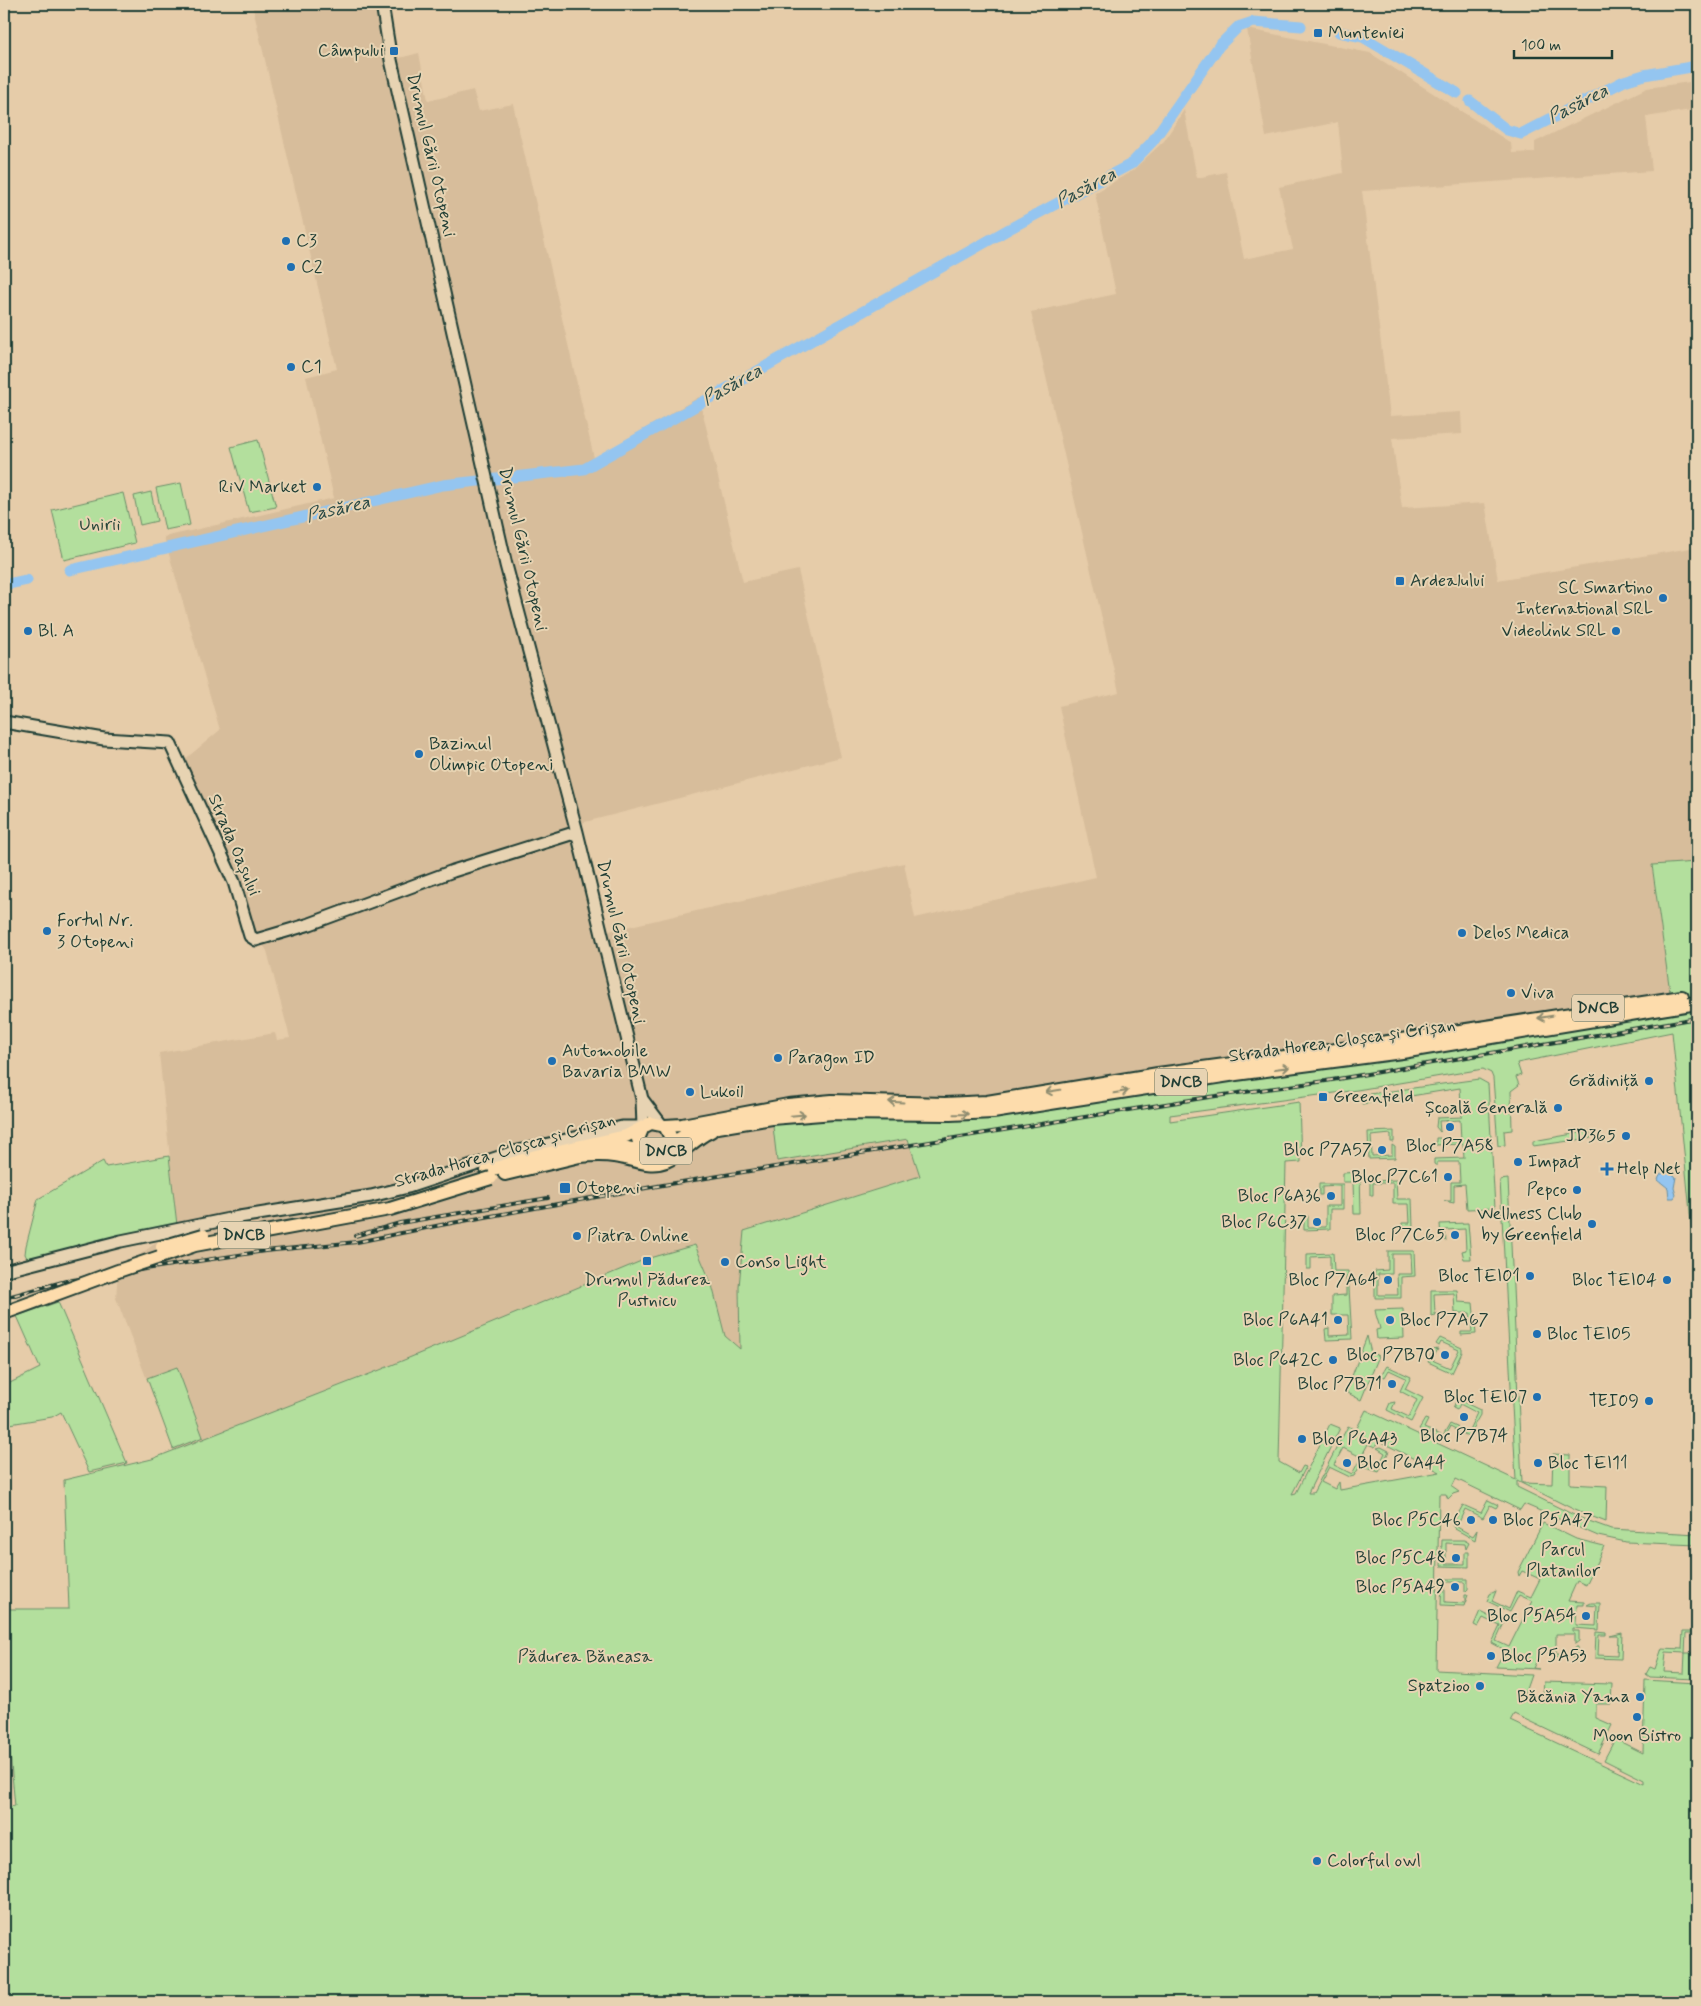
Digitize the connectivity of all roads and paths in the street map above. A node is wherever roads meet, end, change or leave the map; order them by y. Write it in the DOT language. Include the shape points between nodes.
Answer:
graph roads {
  1 [pos="382,4"];
  2 [pos="4,722"];
  3 [pos="577,832"];
  4 [pos="1697,994"];
  5 [pos="1697,1003"];
  6 [pos="642,1099"];
  7 [pos="746,1122"];
  8 [pos="662,1125"];
  9 [pos="643,1127"];
  10 [pos="669,1148"];
  11 [pos="644,1152"];
  12 [pos="579,1156"];
  13 [pos="489,1175"];
  14 [pos="4,1271"];
  15 [pos="4,1305"];
  16 [pos="4,1313"];
  1 -- 3 [label="street, Drumul Gării Otopeni" via="391,60 506,565"];
  2 -- 3 [label="street, Strada Oașului" via="104,739 170,743 234,882 250,936 256,940 310,924 453,871"];
  3 -- 6 [label="street, Drumul Gării Otopeni"];
  4 -- 8 [label="main road, Strada Horea, Cloșca și Crișan / DNCB, one-way" via="987,1102 817,1102 682,1125"];
  7 -- 5 [label="main road, Strada Horea, Cloșca și Crișan / DNCB, one-way" via="834,1113 993,1112 1402,1052"];
  6 -- 8 [label="street, Drumul Gării Otopeni"];
  6 -- 9 [label="street, Drumul Gării Otopeni"];
  7 -- 10 [label="main road, Strada Horea, Cloșca și Crișan / DNCB" via="694,1131"];
  7 -- 12 [label="main road" via="705,1133 677,1155 660,1163 642,1163 605,1155"];
  8 -- 9 [label="main road, DNCB" via="651,1123"];
  8 -- 10 [label="main road, DNCB" via="670,1134"];
  9 -- 11 [label="main road, DNCB" via="638,1139"];
  9 -- 13 [label="main road, Strada Horea, Cloșca și Crișan / DNCB" via="626,1136 536,1156"];
  9 -- 14 [label="street, Strada Horea, Cloșca și Crișan" via="622,1127 547,1143 371,1196 121,1241"];
  10 -- 11 [label="main road, DNCB" via="658,1155"];
  11 -- 12 [label="main road, Strada Horea, Cloșca și Crișan / DNCB" via="620,1147"];
  12 -- 13 [label="main road, Strada Horea, Cloșca și Crișan / DNCB"];
  13 -- 15 [label="main road, Strada Horea, Cloșca și Crișan / DNCB, bridge" via="392,1202 183,1240"];
  13 -- 16 [label="main road, Strada Horea, Cloșca și Crișan / DNCB, bridge" via="383,1211 195,1245"];
}
